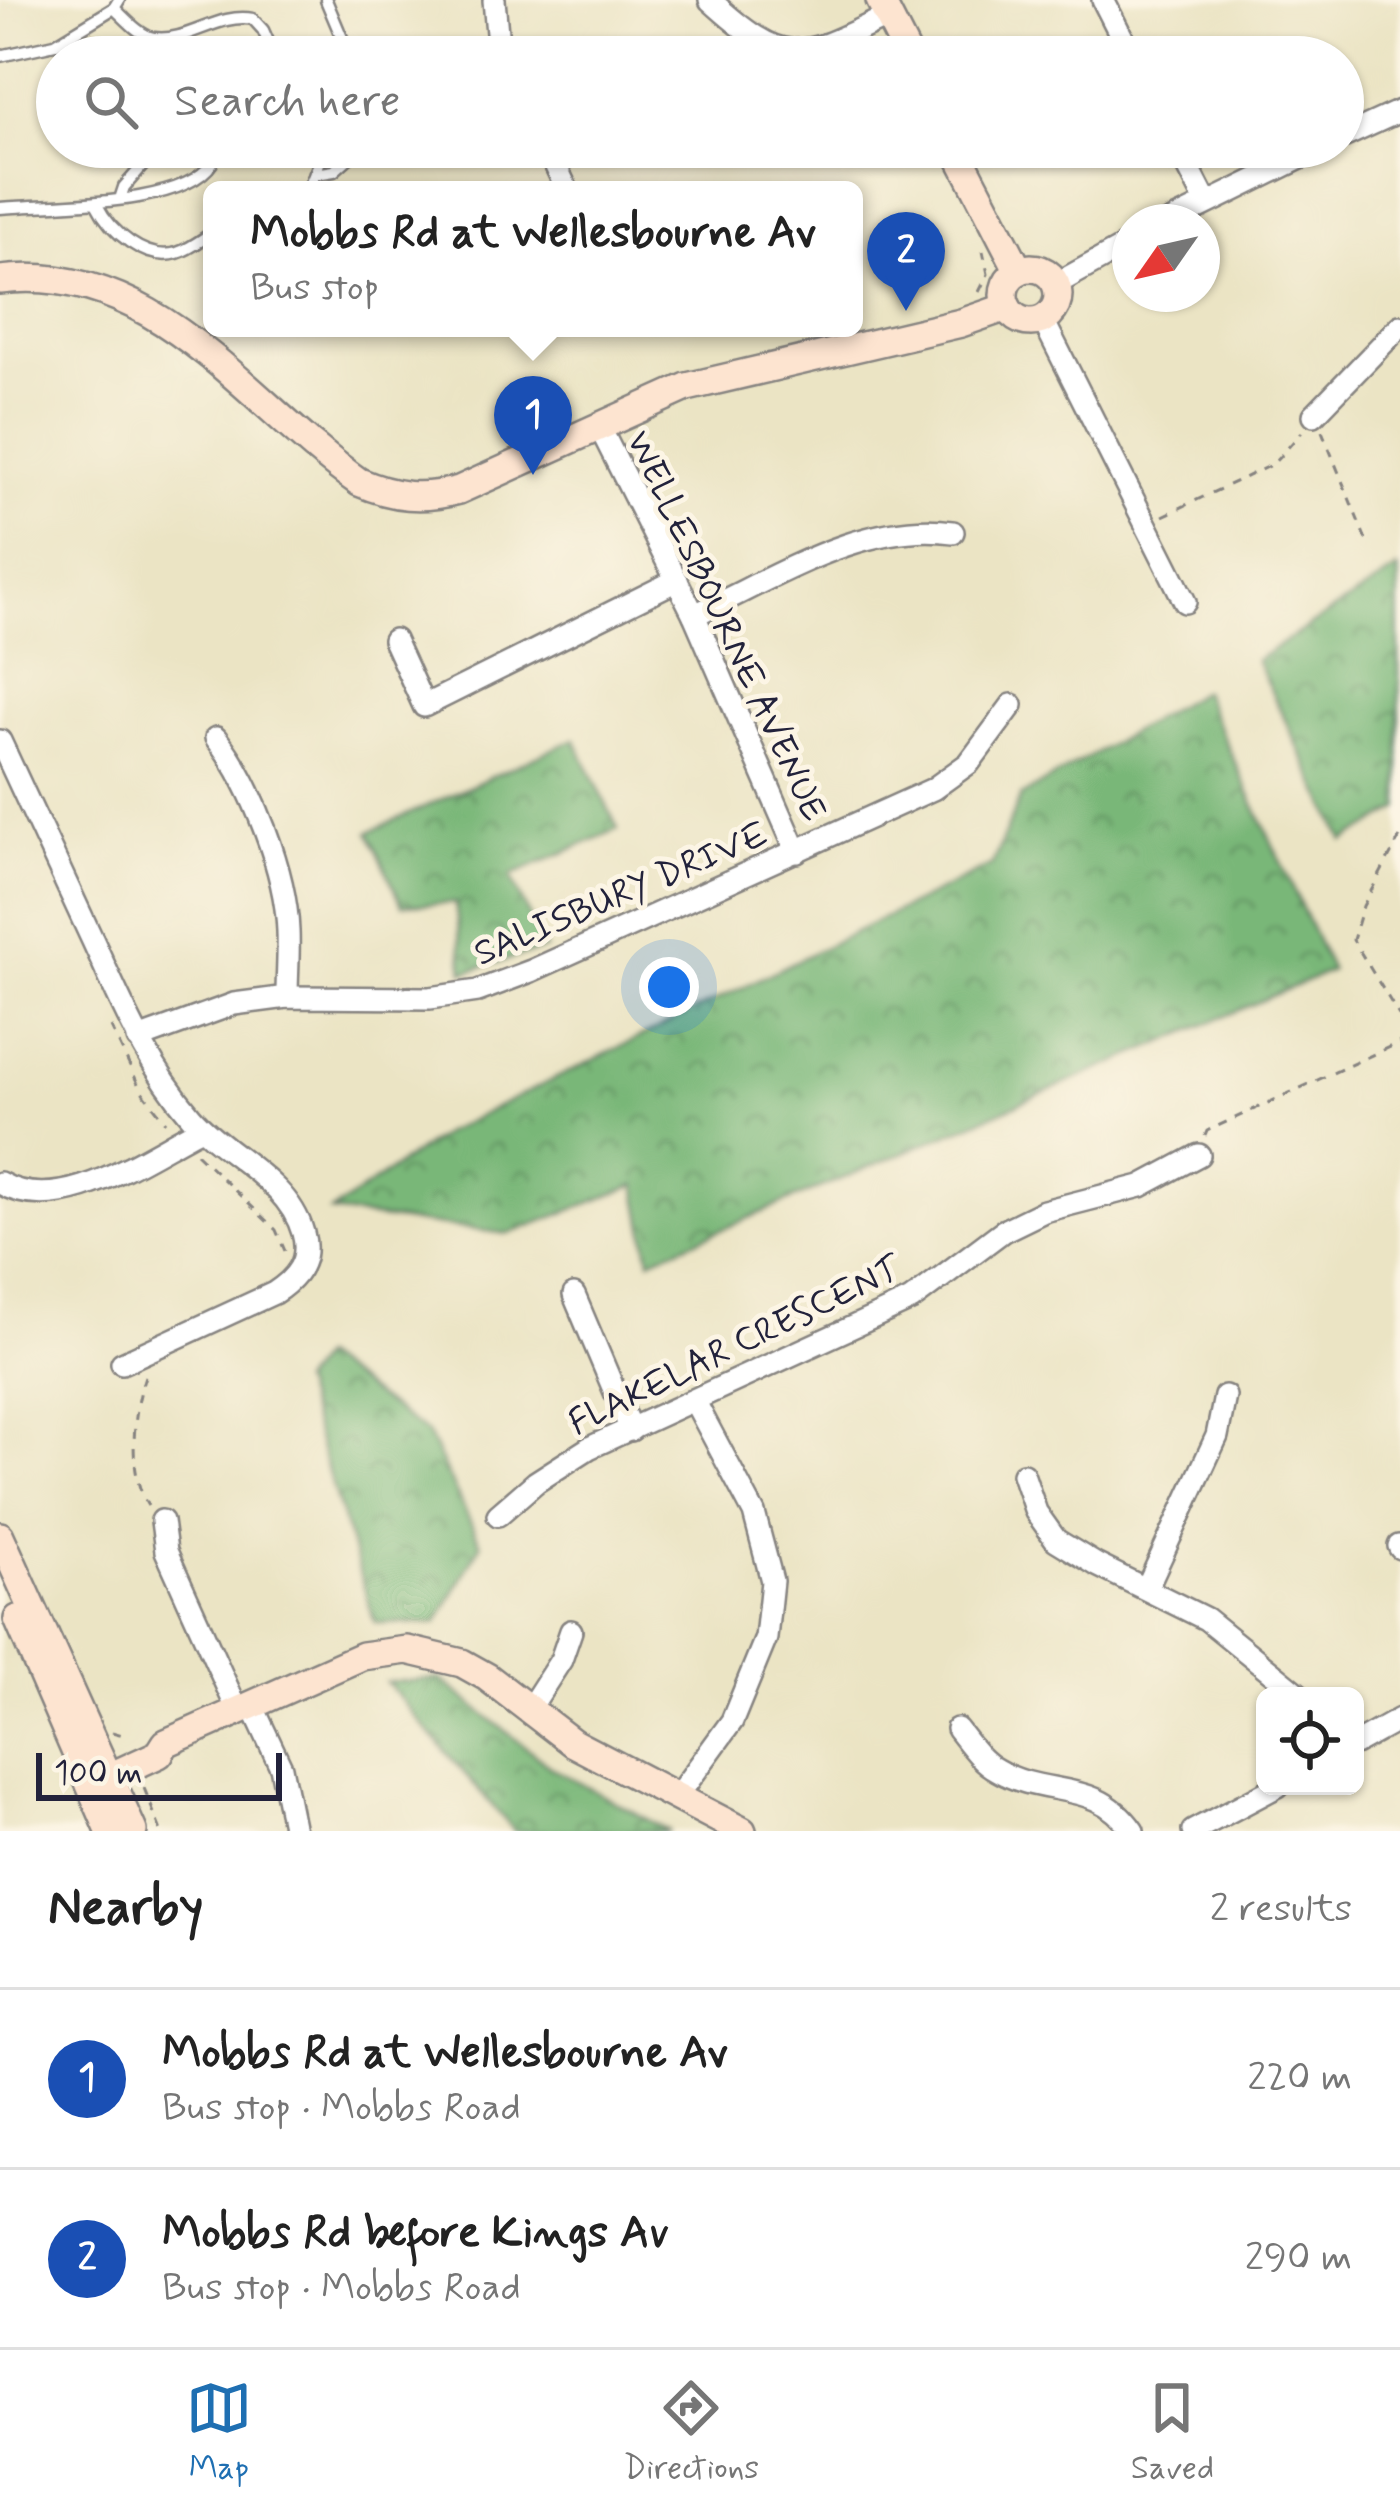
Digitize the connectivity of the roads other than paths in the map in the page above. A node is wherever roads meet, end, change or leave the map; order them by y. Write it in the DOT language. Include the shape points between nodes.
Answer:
graph roads {
  1 [pos="326,0"];
  2 [pos="494,0"];
  3 [pos="710,0"];
  4 [pos="1103,0"];
  5 [pos="117,4"];
  6 [pos="884,8"];
  7 [pos="68,36"];
  8 [pos="151,36"];
  9 [pos="163,36"];
  10 [pos="266,36"];
  11 [pos="341,36"];
  12 [pos="498,36"];
  13 [pos="752,36"];
  14 [pos="841,36"];
  15 [pos="898,36"];
  16 [pos="1121,36"];
  17 [pos="36,48"];
  18 [pos="0,56"];
  19 [pos="1400,110"];
  20 [pos="1364,127"];
  21 [pos="141,168"];
  22 [pos="209,168"];
  23 [pos="318,168"];
  24 [pos="338,168"];
  25 [pos="966,168"];
  26 [pos="1189,168"];
  27 [pos="1278,168"];
  28 [pos="316,173"];
  29 [pos="312,181"];
  30 [pos="121,196"];
  31 [pos="1206,202"];
  32 [pos="1202,204"];
  33 [pos="97,205"];
  34 [pos="0,208"];
  35 [pos="203,238"];
  36 [pos="1112,253"];
  37 [pos="1019,272"];
  38 [pos="0,280"];
  39 [pos="1056,284"];
  40 [pos="1006,307"];
  41 [pos="1043,320"];
  42 [pos="1400,326"];
  43 [pos="1314,415"];
  44 [pos="599,426"];
  45 [pos="953,532"];
  46 [pos="677,580"];
  47 [pos="1185,602"];
  48 [pos="694,615"];
  49 [pos="394,640"];
  50 [pos="1012,705"];
  51 [pos="216,738"];
  52 [pos="0,741"];
  53 [pos="797,852"];
  54 [pos="287,997"];
  55 [pos="138,1039"];
  56 [pos="201,1128"];
  57 [pos="1199,1155"];
  58 [pos="0,1183"];
  59 [pos="574,1294"];
  60 [pos="122,1363"];
  61 [pos="1225,1396"];
  62 [pos="695,1402"];
  63 [pos="631,1430"];
  64 [pos="1023,1474"];
  65 [pos="498,1515"];
  66 [pos="162,1521"];
  67 [pos="0,1537"];
  68 [pos="0,1577"];
  69 [pos="1147,1587"];
  70 [pos="571,1631"];
  71 [pos="1290,1687"];
  72 [pos="245,1708"];
  73 [pos="530,1708"];
  74 [pos="1400,1718"];
  75 [pos="64,1726"];
  76 [pos="957,1729"];
  77 [pos="1364,1739"];
  78 [pos="103,1770"];
  79 [pos="1261,1795"];
  80 [pos="676,1798"];
  81 [pos="106,1824"];
  82 [pos="133,1831"];
  83 [pos="294,1831"];
  84 [pos="742,1831"];
  85 [pos="1133,1831"];
  86 [pos="1193,1831"];
  1 -- 11 [label="lane"];
  2 -- 12 [label="street"];
  3 -- 13 [label="street"];
  4 -- 16 [label="street"];
  5 -- 7 [label="lane"];
  5 -- 8 [label="lane"];
  6 -- 14 [label="street"];
  6 -- 15 [label="street"];
  9 -- 10 [label="lane" via="234,18 253,19"];
  17 -- 18 [label="lane"];
  19 -- 20 [label="street"];
  21 -- 30 [label="lane"];
  22 -- 30 [label="lane" via="181,187"];
  23 -- 28 [label="lane"];
  24 -- 28 [label="lane"];
  25 -- 37 [label="street"];
  26 -- 31 [label="street"];
  27 -- 31 [label="street"];
  28 -- 29 [label="lane"];
  30 -- 33 [label="lane"];
  31 -- 32 [label="street"];
  33 -- 34 [label="lane"];
  33 -- 35 [label="lane" via="110,226 151,252 175,254"];
  36 -- 39 [label="street"];
  37 -- 39 [label="street" via="1036,268"];
  37 -- 40 [label="street" via="1004,290"];
  38 -- 44 [label="street" via="90,288 164,318 335,466 380,491 419,498 459,490"];
  39 -- 41 [label="street" via="1055,309"];
  40 -- 41 [label="street" via="1018,319"];
  40 -- 44 [label="street" via="703,382"];
  41 -- 47 [label="street"];
  42 -- 43 [label="street"];
  44 -- 46 [label="street, WELLESBOURNE AVENUE"];
  45 -- 48 [label="street" via="857,540"];
  46 -- 48 [label="street, WELLESBOURNE AVENUE"];
  46 -- 49 [label="street" via="424,706"];
  48 -- 53 [label="street, WELLESBOURNE AVENUE"];
  50 -- 53 [label="street, SALISBURY DRIVE" via="969,763 933,789"];
  51 -- 54 [label="street" via="277,866 288,929"];
  52 -- 55 [label="street"];
  53 -- 54 [label="street, SALISBURY DRIVE" via="478,991"];
  54 -- 55 [label="street, SALISBURY DRIVE" via="234,1004"];
  55 -- 56 [label="street"];
  56 -- 58 [label="street" via="72,1192 48,1196"];
  56 -- 60 [label="street" via="288,1205 305,1256 295,1279 280,1288"];
  57 -- 62 [label="street, FLAKELAR CRESCENT" via="1141,1186 1044,1211 1003,1231 911,1300"];
  59 -- 63 [label="street"];
  61 -- 69 [label="street" via="1217,1436"];
  62 -- 63 [label="street, FLAKELAR CRESCENT"];
  62 -- 80 [label="street" via="754,1513 772,1581 766,1638 732,1721"];
  63 -- 65 [label="street, FLAKELAR CRESCENT" via="589,1448"];
  64 -- 69 [label="street" via="1056,1540"];
  66 -- 72 [label="street" via="166,1550"];
  67 -- 78 [label="street"];
  68 -- 75 [label="street"];
  69 -- 71 [label="street" via="1206,1618"];
  70 -- 73 [label="street"];
  72 -- 73 [label="street" via="362,1656 407,1650 478,1671"];
  72 -- 78 [label="street" via="166,1743 159,1754"];
  72 -- 83 [label="street" via="280,1767"];
  73 -- 80 [label="street" via="573,1743"];
  74 -- 77 [label="street"];
  75 -- 78 [label="street"];
  75 -- 81 [label="street"];
  76 -- 85 [label="street" via="993,1769 1098,1797"];
  78 -- 81 [label="street"];
  78 -- 82 [label="street"];
  79 -- 86 [label="street"];
  80 -- 84 [label="street"];
}
